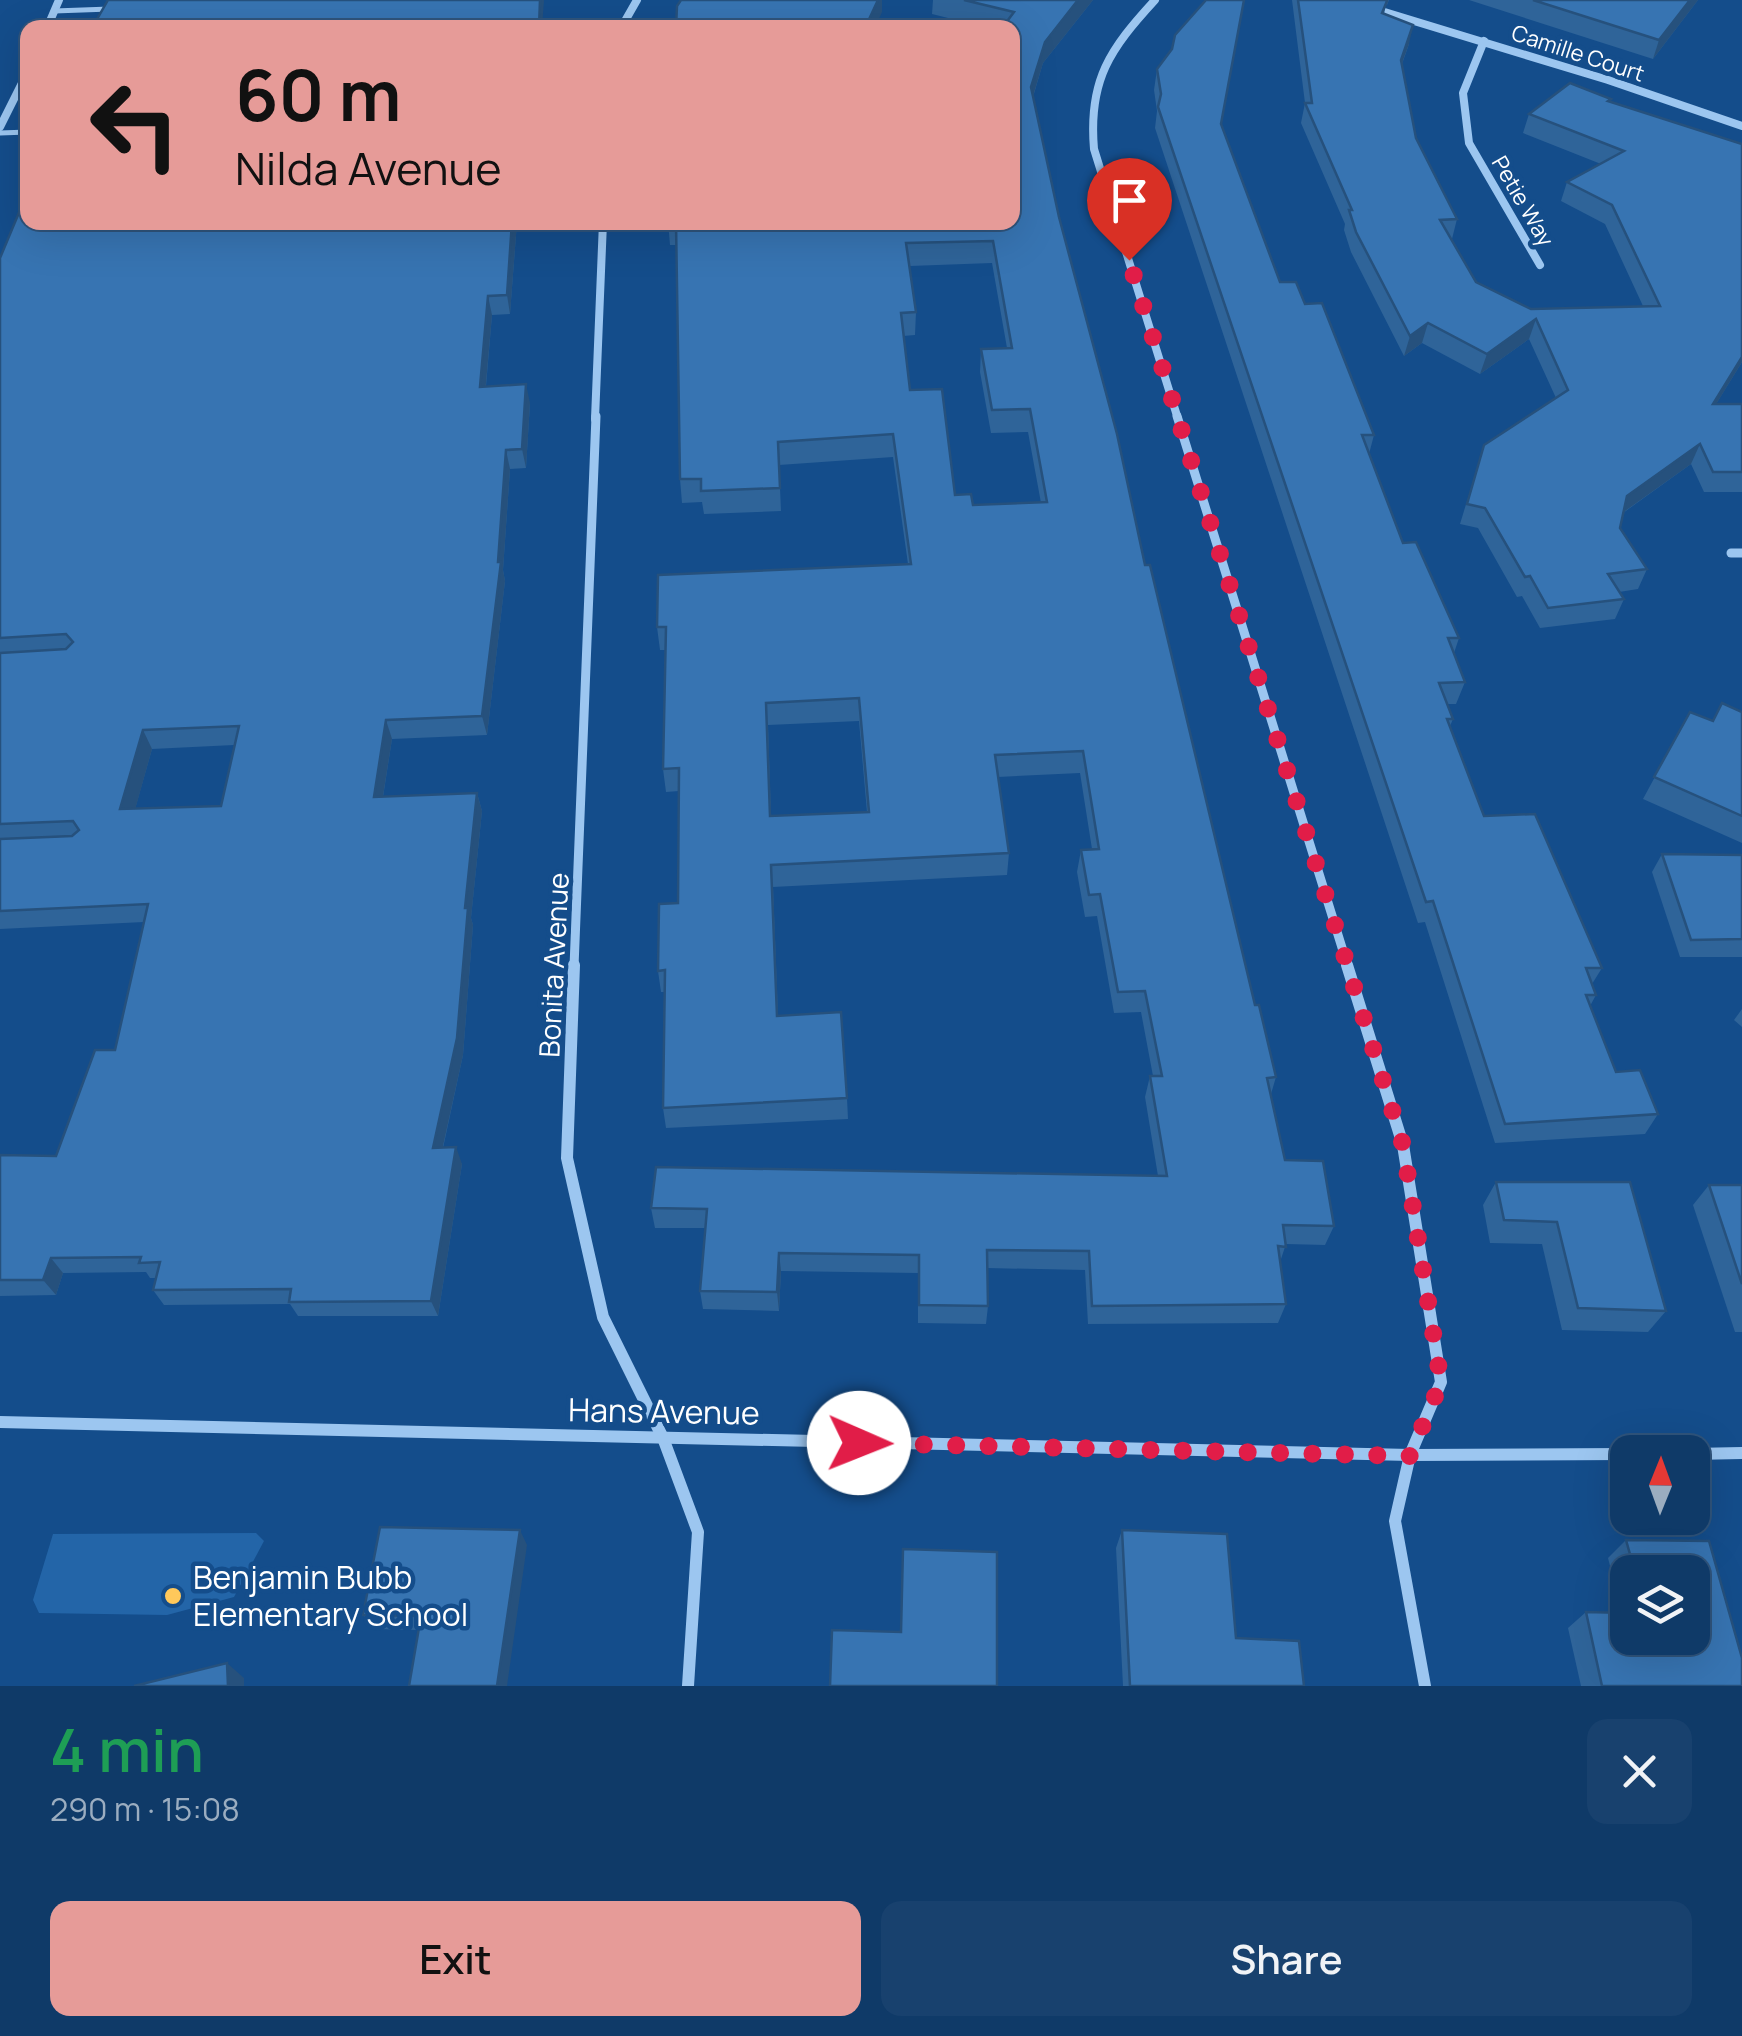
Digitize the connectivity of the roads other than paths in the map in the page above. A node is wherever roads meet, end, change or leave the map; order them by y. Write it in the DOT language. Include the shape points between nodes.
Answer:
graph roads {
  1 [pos="60,0"];
  2 [pos="1155,0"];
  3 [pos="1345,0"];
  4 [pos="118,8"];
  5 [pos="54,10"];
  6 [pos="50,20"];
  7 [pos="1484,41"];
  8 [pos="20,91"];
  9 [pos="1742,126"];
  10 [pos="0,130"];
  11 [pos="603,230"];
  12 [pos="1540,265"];
  13 [pos="0,1422"];
  14 [pos="663,1438"];
  15 [pos="1742,1453"];
  16 [pos="1610,1454"];
  17 [pos="1710,1454"];
  18 [pos="1410,1456"];
  19 [pos="688,1686"];
  20 [pos="1424,1686"];
  1 -- 5 [label="street"];
  2 -- 18 [label="street" via="1117,40 1092,91 1094,149 1403,1145 1441,1382"];
  3 -- 7 [label="street, Camille Court"];
  4 -- 5 [label="lane"];
  5 -- 6 [label="street"];
  7 -- 9 [label="street, Camille Court"];
  7 -- 12 [label="street, Petie Way" via="1463,93 1469,143"];
  8 -- 10 [label="street"];
  11 -- 14 [label="street, Bonita Avenue" via="568,1158 603,1317"];
  13 -- 14 [label="street, Hans Avenue"];
  14 -- 18 [label="street, Hans Avenue"];
  14 -- 19 [label="street, Bonita Avenue" via="698,1532"];
  15 -- 17 [label="street"];
  16 -- 18 [label="street, Hans Avenue"];
  18 -- 20 [label="street" via="1395,1521"];
}
